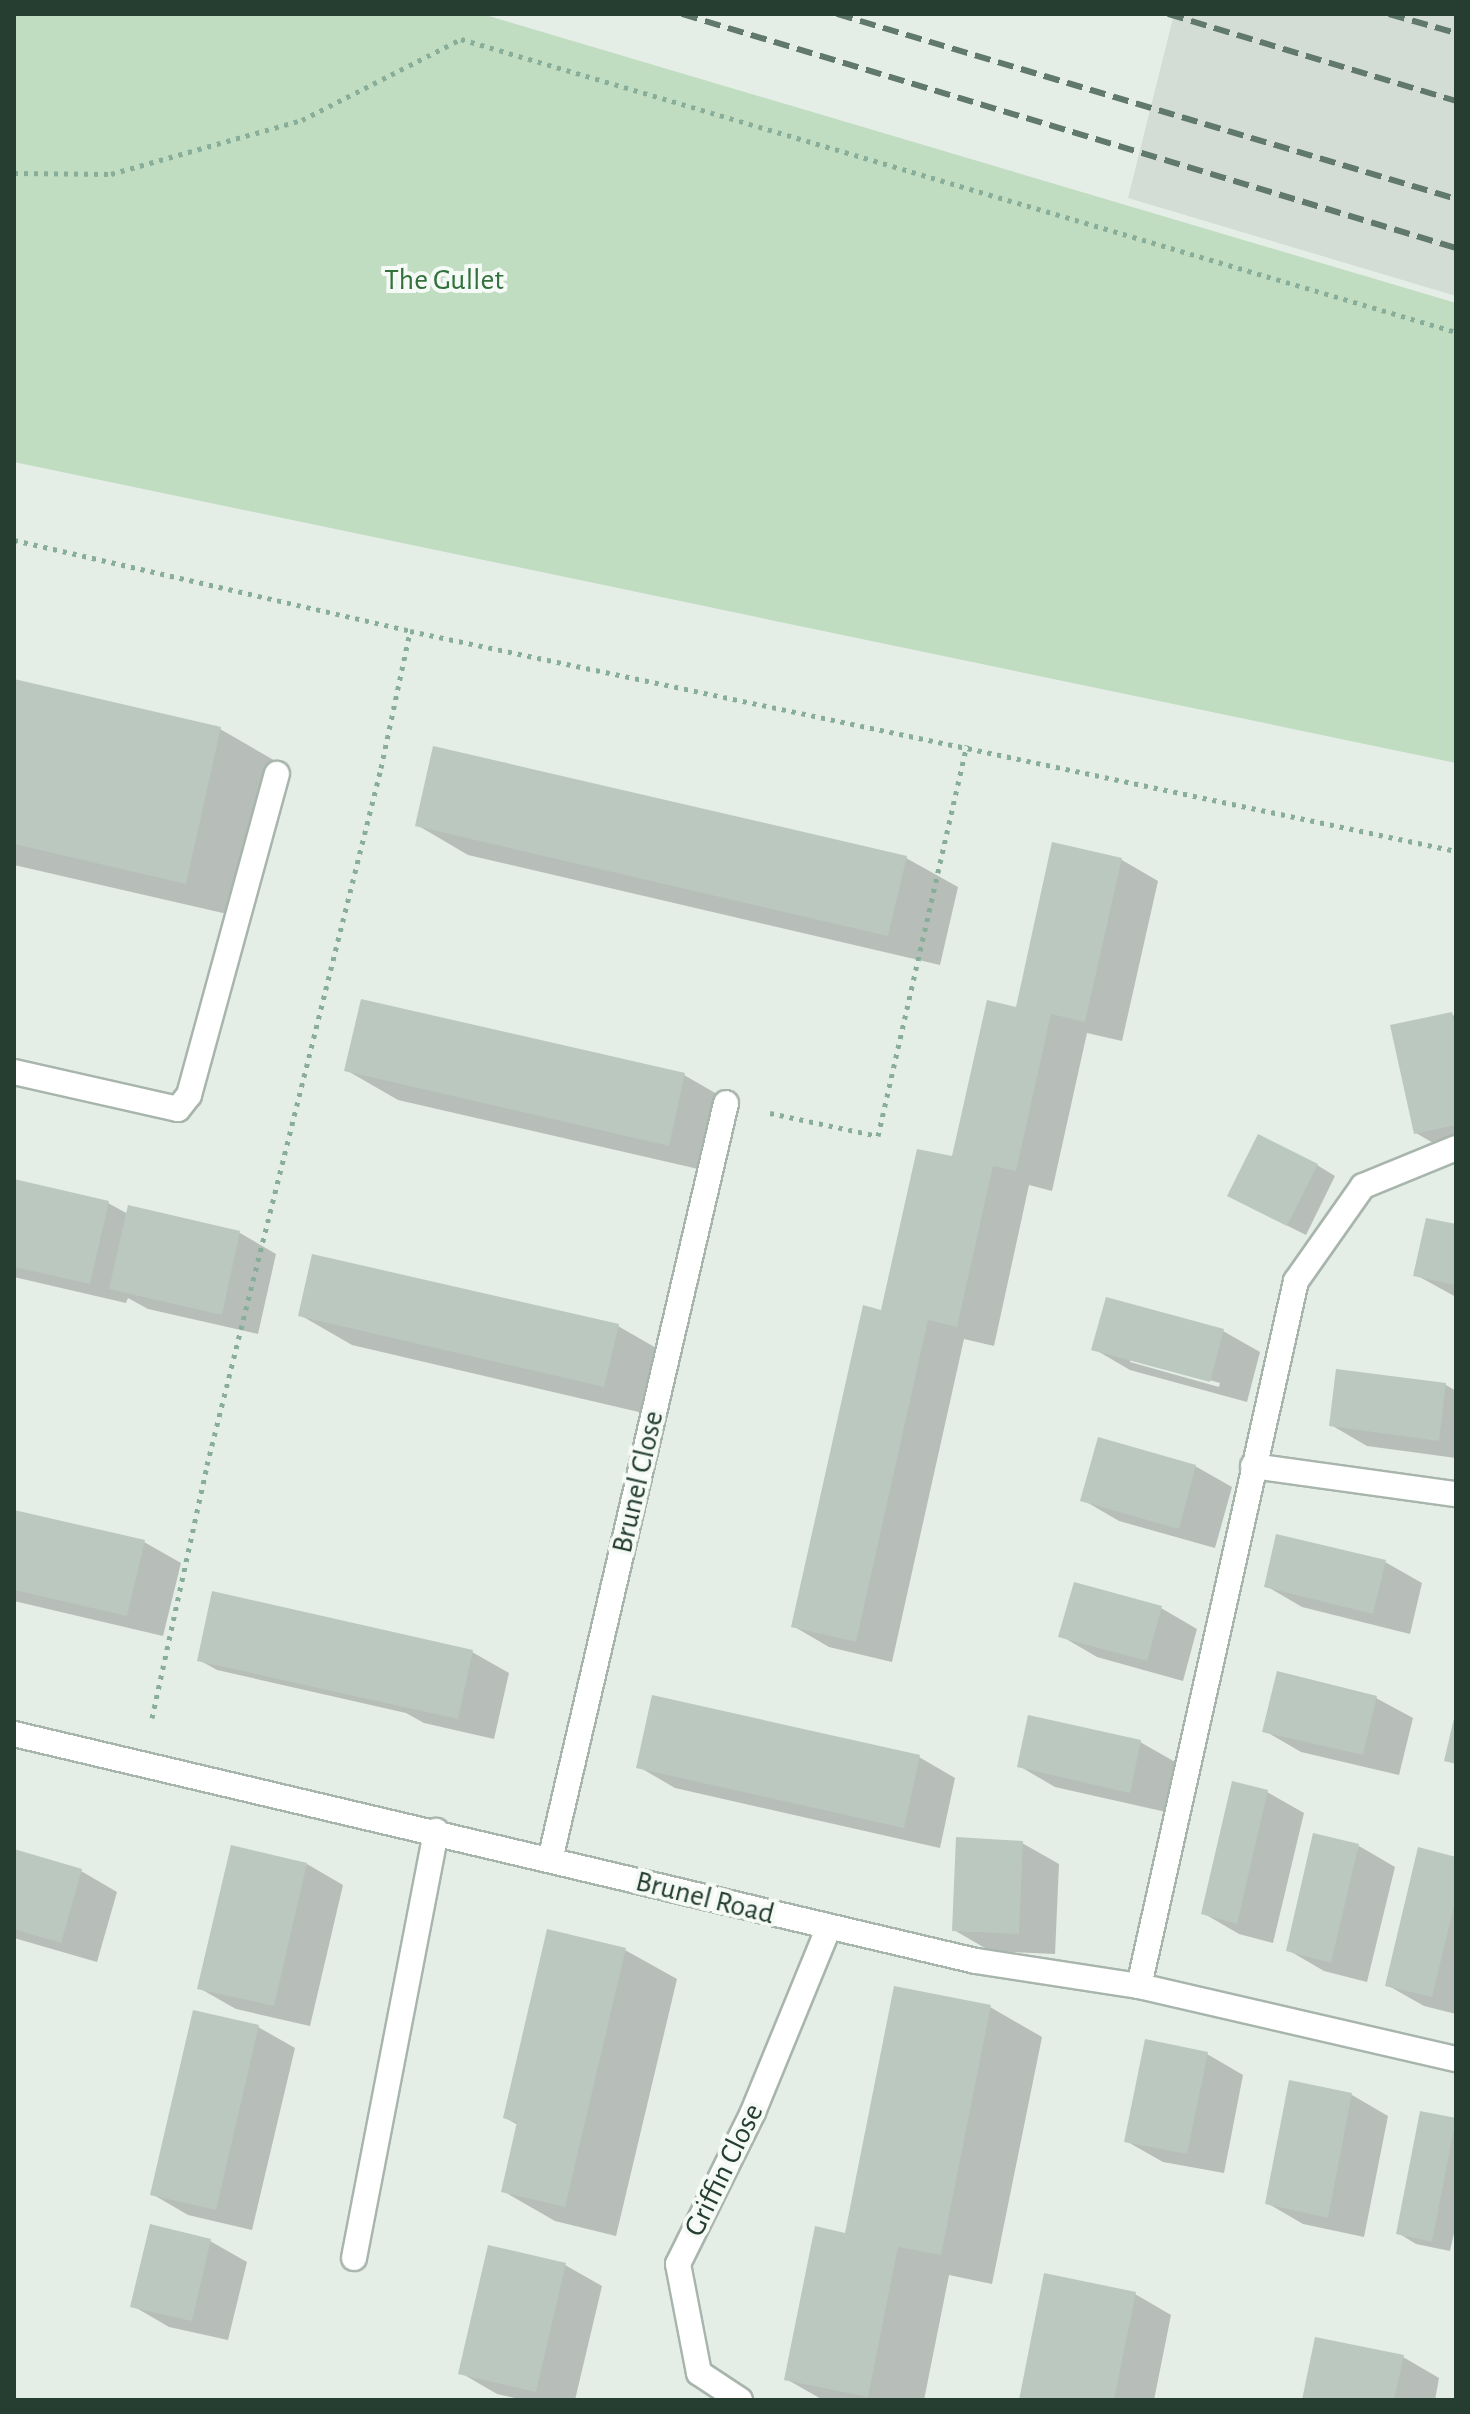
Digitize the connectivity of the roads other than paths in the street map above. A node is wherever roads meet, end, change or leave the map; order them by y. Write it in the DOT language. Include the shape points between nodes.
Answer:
graph roads {
  1 [pos="277,774"];
  2 [pos="14,1072"];
  3 [pos="726,1103"];
  4 [pos="1456,1148"];
  5 [pos="1253,1466"];
  6 [pos="1456,1494"];
  7 [pos="14,1734"];
  8 [pos="436,1831"];
  9 [pos="550,1860"];
  10 [pos="828,1929"];
  11 [pos="1139,1986"];
  12 [pos="1456,2059"];
  13 [pos="354,2258"];
  14 [pos="740,2400"];
  1 -- 2 [label="street" via="189,1095 178,1109"];
  3 -- 9 [label="street, Brunel Close"];
  4 -- 5 [label="street" via="1363,1186 1296,1281"];
  5 -- 6 [label="street"];
  5 -- 11 [label="street"];
  7 -- 8 [label="street, Brunel Road"];
  8 -- 9 [label="street, Brunel Road"];
  8 -- 13 [label="street"];
  9 -- 10 [label="street, Brunel Road"];
  10 -- 11 [label="street, Brunel Road" via="976,1961"];
  10 -- 14 [label="street, Griffin Close" via="753,2112 678,2264 699,2373"];
  11 -- 12 [label="street, Brunel Road"];
}
